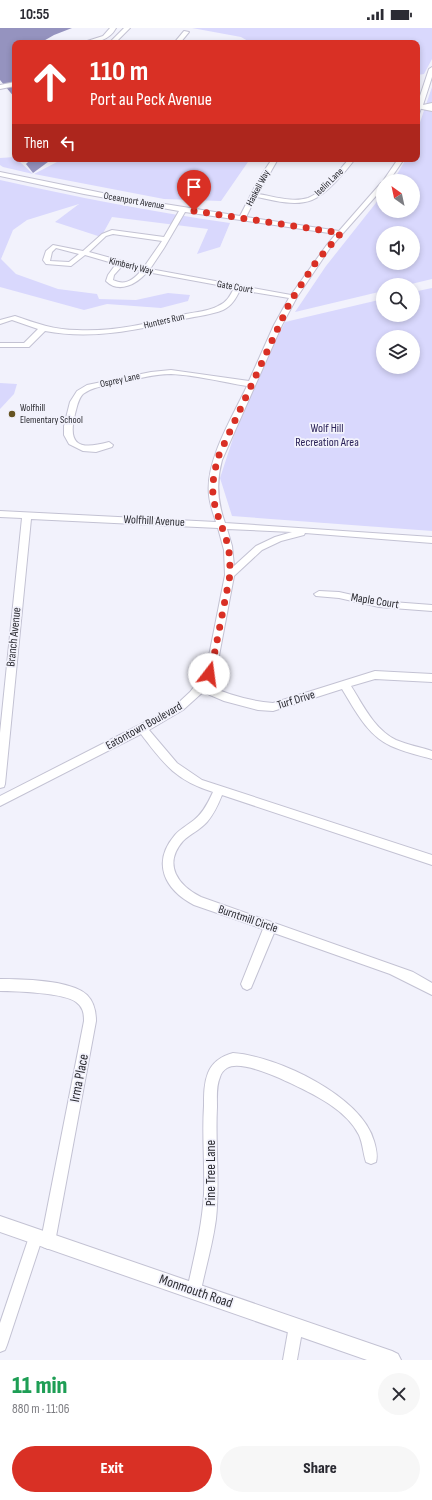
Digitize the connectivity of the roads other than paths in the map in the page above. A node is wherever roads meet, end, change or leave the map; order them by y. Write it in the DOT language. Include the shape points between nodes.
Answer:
graph roads {
  1 [pos="113,28"];
  2 [pos="127,28"];
  3 [pos="186,32"];
  4 [pos="94,40"];
  5 [pos="115,40"];
  6 [pos="179,40"];
  7 [pos="432,69"];
  8 [pos="420,102"];
  9 [pos="432,105"];
  10 [pos="420,108"];
  11 [pos="420,108"];
  12 [pos="432,109"];
  13 [pos="273,162"];
  14 [pos="349,162"];
  15 [pos="399,162"];
  16 [pos="0,174"];
  17 [pos="391,174"];
  18 [pos="376,192"];
  19 [pos="255,195"];
  20 [pos="183,210"];
  21 [pos="242,218"];
  22 [pos="341,233"];
  23 [pos="164,239"];
  24 [pos="84,253"];
  25 [pos="120,264"];
  26 [pos="144,270"];
  27 [pos="201,281"];
  28 [pos="238,287"];
  29 [pos="293,297"];
  30 [pos="0,322"];
  31 [pos="43,328"];
  32 [pos="0,345"];
  33 [pos="251,384"];
  34 [pos="109,445"];
  35 [pos="0,514"];
  36 [pos="28,515"];
  37 [pos="221,525"];
  38 [pos="307,531"];
  39 [pos="432,540"];
  40 [pos="230,575"];
  41 [pos="319,594"];
  42 [pos="432,608"];
  43 [pos="432,678"];
  44 [pos="344,684"];
  45 [pos="202,687"];
  46 [pos="143,728"];
  47 [pos="432,755"];
  48 [pos="0,784"];
  49 [pos="219,790"];
  50 [pos="0,801"];
  51 [pos="432,860"];
  52 [pos="270,926"];
  53 [pos="248,984"];
  54 [pos="0,985"];
  55 [pos="432,989"];
  56 [pos="370,1157"];
  57 [pos="0,1224"];
  58 [pos="42,1239"];
  59 [pos="194,1290"];
  60 [pos="296,1326"];
  61 [pos="0,1345"];
  62 [pos="290,1360"];
  63 [pos="392,1360"];
  1 -- 4 [label="street" via="108,36"];
  2 -- 5 [label="street"];
  3 -- 6 [label="street"];
  7 -- 8 [label="street"];
  9 -- 10 [label="street"];
  11 -- 12 [label="main road"];
  13 -- 19 [label="street, Haskell Way"];
  14 -- 19 [label="street, Iselin Lane" via="311,199 299,201"];
  15 -- 17 [label="street"];
  16 -- 20 [label="street, Oceanport Avenue"];
  18 -- 22 [label="street, Eatontown Boulevard"];
  19 -- 21 [label="street, Haskell Way"];
  20 -- 21 [label="street, Oceanport Avenue"];
  20 -- 23 [label="street"];
  21 -- 22 [label="street, Oceanport Avenue"];
  22 -- 29 [label="street, Eatontown Boulevard" via="316,262"];
  23 -- 24 [label="street" via="112,232"];
  23 -- 26 [label="street"];
  24 -- 24 [label="street, Kimberly Way" via="71,264 50,264 46,260 49,251 55,246"];
  24 -- 25 [label="street, Kimberly Way"];
  25 -- 26 [label="street, Kimberly Way"];
  25 -- 26 [label="street" via="110,277 109,281 112,283 131,283"];
  26 -- 27 [label="street, Kimberly Way"];
  27 -- 28 [label="street, Gate Court"];
  28 -- 29 [label="street, Gate Court"];
  28 -- 31 [label="street, Hunters Run" via="232,300 218,309 127,329 79,332"];
  29 -- 33 [label="street, Eatontown Boulevard"];
  30 -- 31 [label="street, Hunters Run" via="12,318"];
  31 -- 32 [label="street" via="26,345"];
  33 -- 34 [label="street, Osprey Lane" via="171,372 90,387 80,393 74,402 68,435 72,442 84,448 96,449"];
  33 -- 37 [label="street, Eatontown Boulevard" via="215,469 213,495"];
  35 -- 36 [label="street, Wolfhill Avenue"];
  36 -- 37 [label="street, Wolfhill Avenue"];
  36 -- 48 [label="street, Branch Avenue"];
  37 -- 38 [label="street, Wolfhill Avenue"];
  37 -- 40 [label="street, Eatontown Boulevard" via="228,546"];
  38 -- 39 [label="street"];
  38 -- 40 [label="street" via="265,544"];
  40 -- 45 [label="street, Eatontown Boulevard" via="213,661"];
  41 -- 42 [label="street, Maple Court" via="339,595 379,604"];
  43 -- 44 [label="street, Turf Drive" via="375,675"];
  44 -- 45 [label="street, Turf Drive" via="273,707 224,697"];
  44 -- 47 [label="street" via="380,734 393,743"];
  45 -- 46 [label="street, Eatontown Boulevard" via="181,707"];
  46 -- 49 [label="street" via="180,774"];
  46 -- 50 [label="street, Eatontown Boulevard"];
  49 -- 51 [label="street"];
  49 -- 52 [label="street, Burntmill Circle" via="205,816 173,846 168,861 169,875 178,888 192,898"];
  52 -- 53 [label="street"];
  52 -- 55 [label="street, Burntmill Circle" via="392,969"];
  54 -- 58 [label="street, Irma Place" via="72,992 83,1000 90,1012"];
  56 -- 59 [label="street, Pine Tree Lane" via="364,1132 355,1118 337,1102 296,1079 254,1063 237,1059 226,1061 214,1074 211,1091 210,1202 205,1243"];
  57 -- 58 [label="main road, Monmouth Road"];
  58 -- 59 [label="main road, Monmouth Road"];
  58 -- 61 [label="street"];
  59 -- 60 [label="main road, Monmouth Road"];
  60 -- 62 [label="street"];
  60 -- 63 [label="main road, Monmouth Road"];
}
